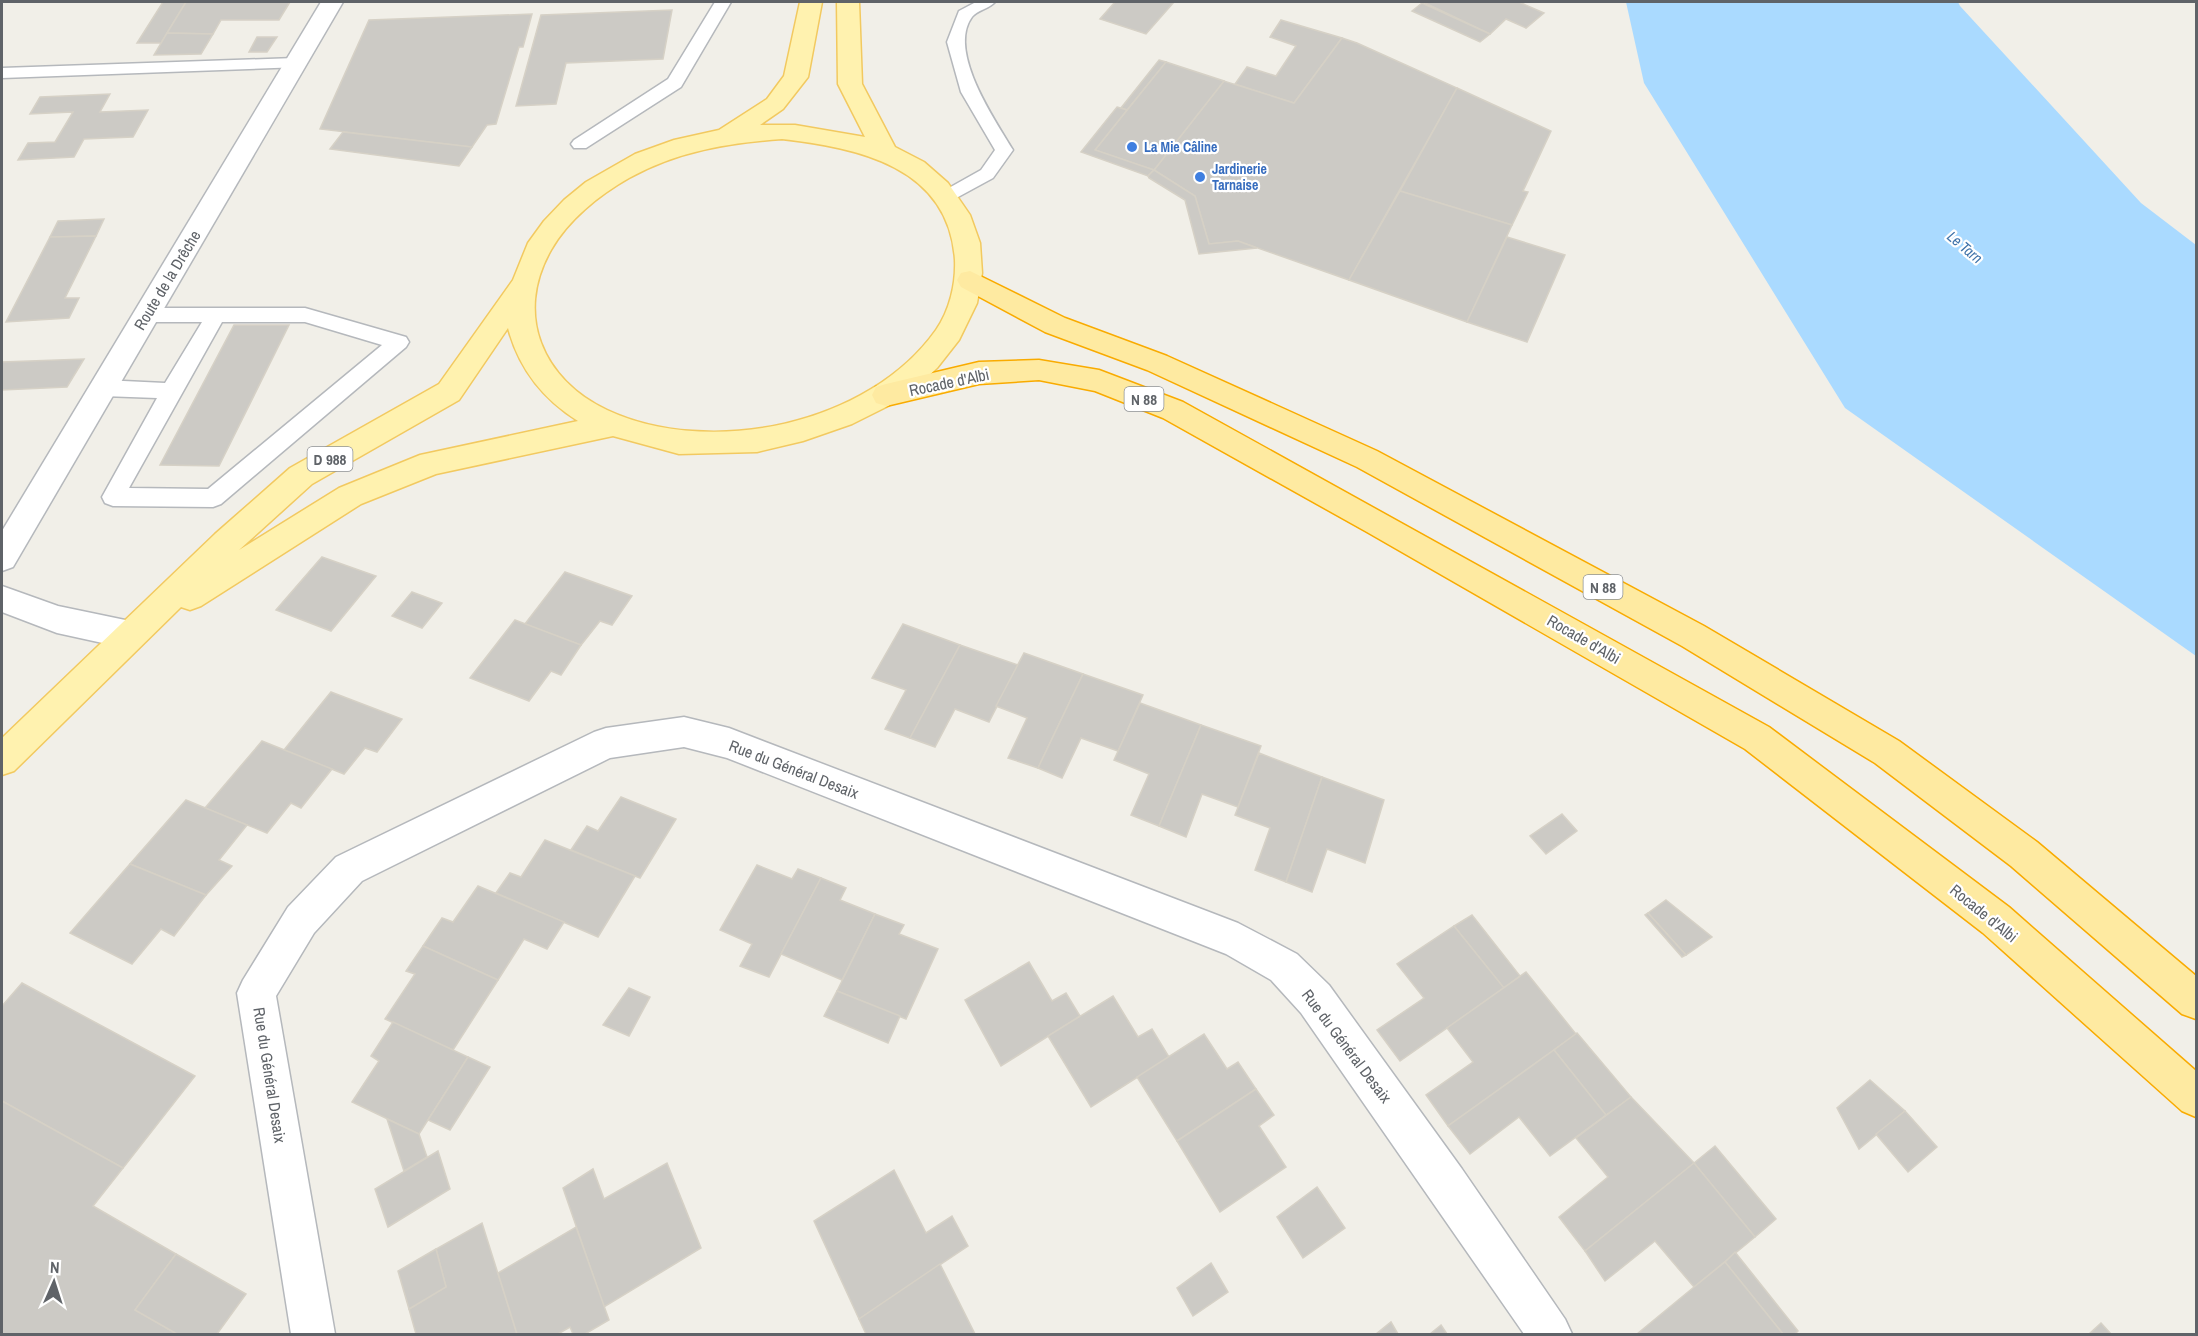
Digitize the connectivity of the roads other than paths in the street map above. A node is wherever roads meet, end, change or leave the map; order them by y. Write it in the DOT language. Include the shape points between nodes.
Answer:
graph roads {
  1 [pos="332,2"];
  2 [pos="723,2"];
  3 [pos="811,2"];
  4 [pos="848,2"];
  5 [pos="950,2"];
  6 [pos="987,2"];
  7 [pos="965,14"];
  8 [pos="296,63"];
  9 [pos="2,73"];
  10 [pos="726,136"];
  11 [pos="580,144"];
  12 [pos="885,152"];
  13 [pos="946,197"];
  14 [pos="970,280"];
  15 [pos="523,285"];
  16 [pos="146,315"];
  17 [pos="216,315"];
  18 [pos="103,388"];
  19 [pos="171,391"];
  20 [pos="886,395"];
  21 [pos="610,426"];
  22 [pos="2,558"];
  23 [pos="2,599"];
  24 [pos="130,635"];
  25 [pos="2,760"];
  26 [pos="2196,1000"];
  27 [pos="2196,1097"];
  28 [pos="313,1335"];
  29 [pos="1550,1335"];
  1 -- 8 [label="street, Route de la Drêche"];
  2 -- 11 [label="lane" via="675,83"];
  3 -- 10 [label="main road" via="796,76 775,104"];
  4 -- 12 [label="main road" via="850,84"];
  5 -- 7 [label="lane"];
  6 -- 7 [label="lane"];
  7 -- 13 [label="lane" via="955,42 970,92 1004,150 987,174"];
  8 -- 9 [label="lane"];
  8 -- 16 [label="street, Route de la Drêche"];
  10 -- 12 [label="main road" via="782,131 825,136"];
  10 -- 15 [label="main road" via="670,150 618,173 574,204 541,243"];
  12 -- 13 [label="main road" via="920,172"];
  13 -- 14 [label="main road" via="968,236"];
  14 -- 20 [label="main road" via="957,321 928,360"];
  14 -- 26 [label="highway, N 88" via="1055,325 1157,363 1366,459 1693,636 1887,752 2024,854"];
  15 -- 21 [label="main road" via="521,326 536,365 566,399"];
  15 -- 24 [label="main road, D 988" via="449,392 301,476"];
  16 -- 17 [label="lane"];
  16 -- 18 [label="street, Route de la Drêche"];
  17 -- 19 [label="lane"];
  17 -- 19 [label="lane" via="305,315 399,342 213,498 113,497"];
  18 -- 19 [label="lane"];
  18 -- 22 [label="street, Route de la Drêche"];
  20 -- 21 [label="main road" via="822,426 750,442 676,442"];
  20 -- 27 [label="highway, Rocade d'Albi / N 88" via="979,373 1039,370 1099,381 1173,410 1757,738 1996,920"];
  21 -- 24 [label="main road, D 988" via="432,464 350,496"];
  23 -- 24 [label="street" via="57,619"];
  24 -- 25 [label="main road"];
  28 -- 29 [label="street, Rue du Général Desaix" via="256,993 301,920 349,869 606,743 684,732 729,743 1239,941 1284,967 1315,999"];
}
